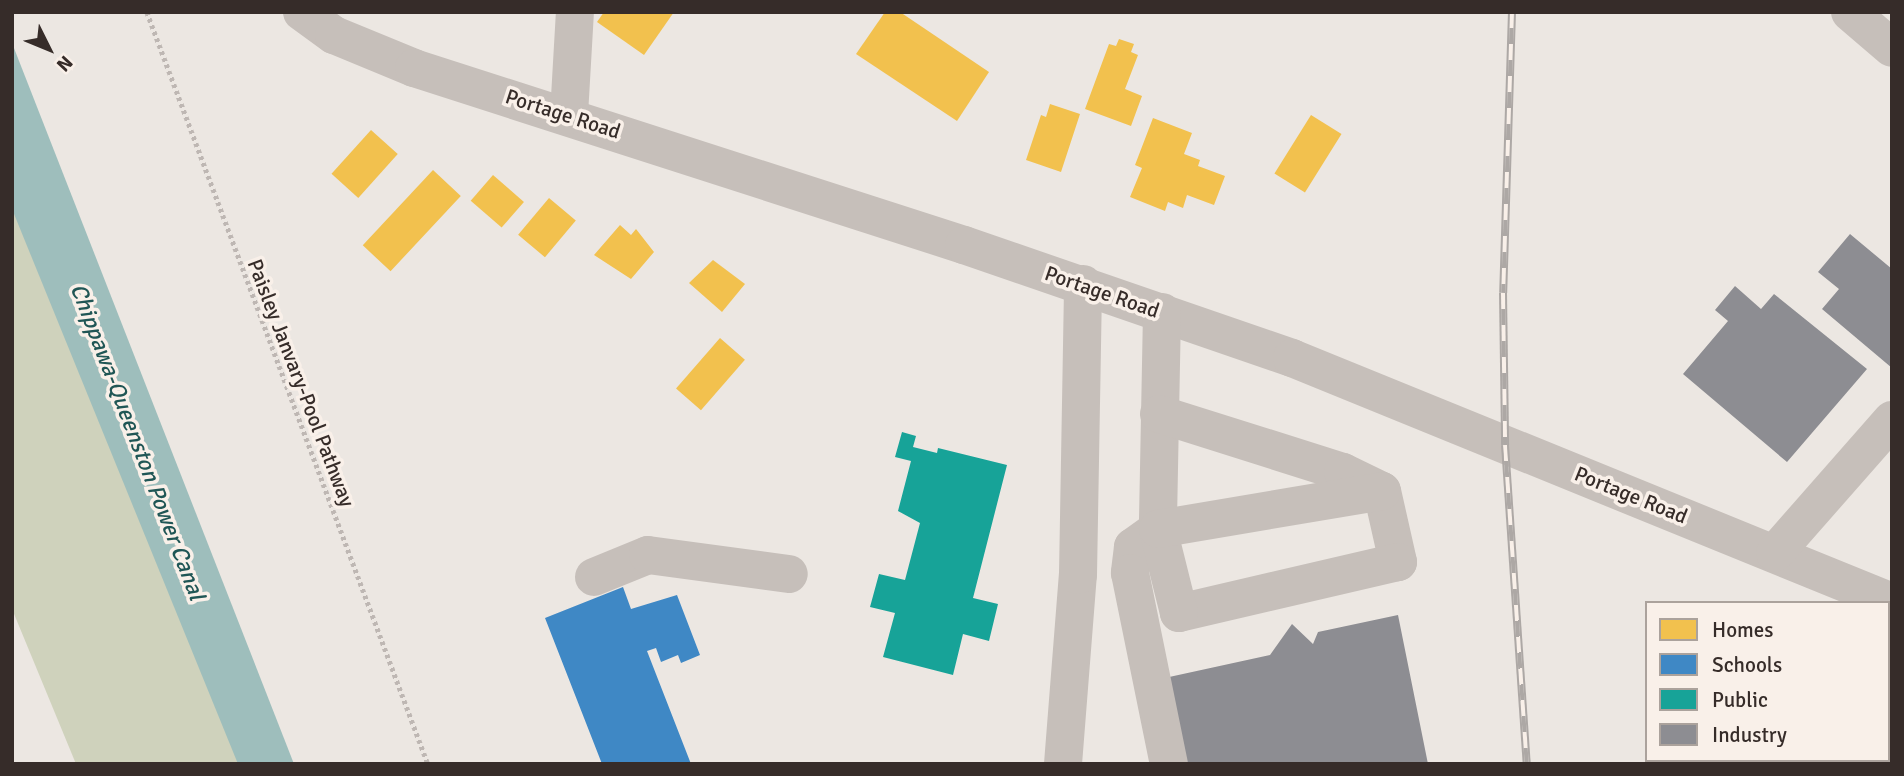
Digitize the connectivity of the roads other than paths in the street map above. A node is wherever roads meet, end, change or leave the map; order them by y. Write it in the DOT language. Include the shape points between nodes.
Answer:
graph roads {
  1 [pos="302,12"];
  2 [pos="575,12"];
  3 [pos="1850,12"];
  4 [pos="1892,48"];
  5 [pos="569,115"];
  6 [pos="1083,284"];
  7 [pos="1162,312"];
  8 [pos="1159,415"];
  9 [pos="1892,420"];
  10 [pos="1382,491"];
  11 [pos="1158,529"];
  12 [pos="1775,553"];
  13 [pos="789,574"];
  14 [pos="594,577"];
  15 [pos="1890,601"];
  16 [pos="1063,764"];
  17 [pos="1169,764"];
  1 -- 5 [label="street, Portage Road" via="334,35 414,68"];
  2 -- 5 [label="street"];
  3 -- 4 [label="street"];
  5 -- 6 [label="street, Portage Road"];
  6 -- 7 [label="street, Portage Road"];
  6 -- 16 [label="street" via="1078,575"];
  7 -- 8 [label="street"];
  7 -- 12 [label="street, Portage Road" via="1292,358"];
  8 -- 10 [label="street" via="1343,472"];
  8 -- 11 [label="street"];
  9 -- 12 [label="street"];
  10 -- 11 [label="street"];
  10 -- 11 [label="street" via="1398,562 1179,613"];
  11 -- 17 [label="street" via="1133,547 1130,573"];
  12 -- 15 [label="street, Portage Road"];
  13 -- 14 [label="street" via="648,555"];
}
